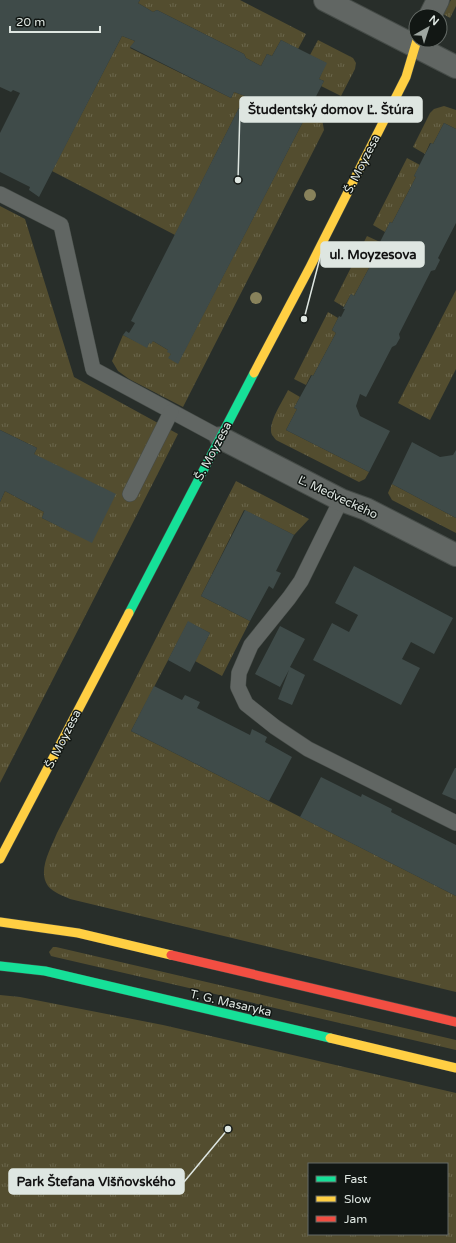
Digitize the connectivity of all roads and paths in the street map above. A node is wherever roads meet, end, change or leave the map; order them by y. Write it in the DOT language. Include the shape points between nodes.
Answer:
graph roads {
  1 [pos="325,0"];
  2 [pos="408,39"];
  3 [pos="415,48"];
  4 [pos="424,48"];
  5 [pos="456,67"];
  6 [pos="0,194"];
  7 [pos="171,412"];
  8 [pos="221,438"];
  9 [pos="130,494"];
  10 [pos="341,500"];
  11 [pos="456,555"];
  12 [pos="456,823"];
  13 [pos="0,859"];
  14 [pos="0,922"];
  15 [pos="0,966"];
  16 [pos="456,1022"];
  17 [pos="456,1068"];
  1 -- 2 [label="street"];
  3 -- 8 [label="street, Š. Moyzesa" via="406,77"];
  4 -- 5 [label="street"];
  6 -- 7 [label="lane" via="60,225 93,368"];
  7 -- 8 [label="lane"];
  7 -- 9 [label="lane"];
  8 -- 10 [label="street, Ľ. Medveckého"];
  8 -- 13 [label="street, Š. Moyzesa"];
  10 -- 11 [label="street, Ľ. Medveckého" via="366,509"];
  10 -- 12 [label="lane" via="301,581 251,645 239,674 238,687 246,704 308,749"];
  14 -- 16 [label="street" via="78,933"];
  15 -- 17 [label="street, T. G. Masaryka" via="45,971"];
}
